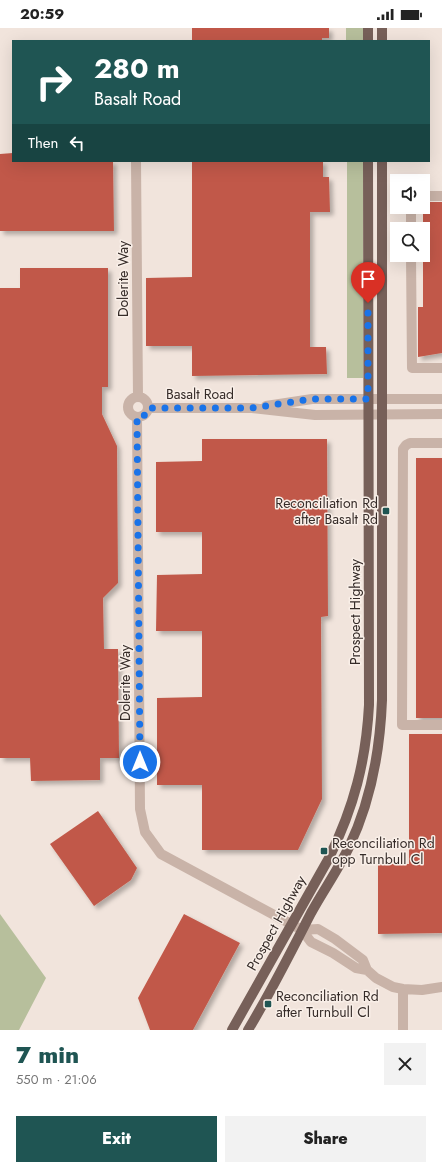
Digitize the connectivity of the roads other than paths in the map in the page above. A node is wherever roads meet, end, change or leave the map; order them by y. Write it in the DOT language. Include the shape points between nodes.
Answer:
graph roads {
  1 [pos="368,28"];
  2 [pos="382,28"];
  3 [pos="368,40"];
  4 [pos="382,40"];
  5 [pos="136,162"];
  6 [pos="368,162"];
  7 [pos="382,162"];
  8 [pos="430,196"];
  9 [pos="442,196"];
  10 [pos="411,262"];
  11 [pos="442,368"];
  12 [pos="138,397"];
  13 [pos="368,399"];
  14 [pos="382,399"];
  15 [pos="442,399"];
  16 [pos="148,408"];
  17 [pos="252,408"];
  18 [pos="382,414"];
  19 [pos="442,414"];
  20 [pos="369,415"];
  21 [pos="137,417"];
  22 [pos="442,443"];
  23 [pos="442,725"];
  24 [pos="291,924"];
  25 [pos="302,930"];
  26 [pos="367,970"];
  27 [pos="442,987"];
  28 [pos="403,989"];
  29 [pos="232,1030"];
  30 [pos="248,1030"];
  31 [pos="403,1030"];
  1 -- 3 [label="main road"];
  2 -- 4 [label="main road"];
  5 -- 12 [label="street, Dolerite Way"];
  6 -- 13 [label="main road, Prospect Highway"];
  7 -- 14 [label="main road, Prospect Highway"];
  8 -- 9 [label="street"];
  10 -- 11 [label="street" via="412,368"];
  12 -- 16 [label="street" via="144,399"];
  12 -- 21 [label="street" via="131,400 128,405 131,415"];
  13 -- 14 [label="street, Basalt Road"];
  13 -- 17 [label="street, Basalt Road" via="312,399"];
  13 -- 20 [label="main road, Prospect Highway"];
  14 -- 15 [label="street, Basalt Road"];
  14 -- 18 [label="main road, Prospect Highway"];
  16 -- 17 [label="street, Basalt Road"];
  16 -- 21 [label="street" via="144,416"];
  17 -- 20 [label="street, Basalt Road" via="315,415"];
  18 -- 19 [label="street, Basalt Road"];
  18 -- 20 [label="street, Basalt Road"];
  18 -- 25 [label="main road, Prospect Highway" via="382,700 378,752 358,827 345,856"];
  20 -- 24 [label="main road, Prospect Highway" via="369,705 366,749 355,794 342,831"];
  21 -- 24 [label="street, Dolerite Way" via="140,809 145,832 161,854"];
  22 -- 23 [label="street" via="410,443 403,449 402,725"];
  24 -- 25 [label="street, Dolerite Way"];
  24 -- 29 [label="main road, Prospect Highway"];
  25 -- 26 [label="street" via="311,942 356,968"];
  25 -- 26 [label="street" via="318,929 363,960"];
  25 -- 30 [label="main road, Prospect Highway"];
  26 -- 28 [label="street" via="384,983"];
  27 -- 28 [label="street"];
  28 -- 31 [label="street"];
}
